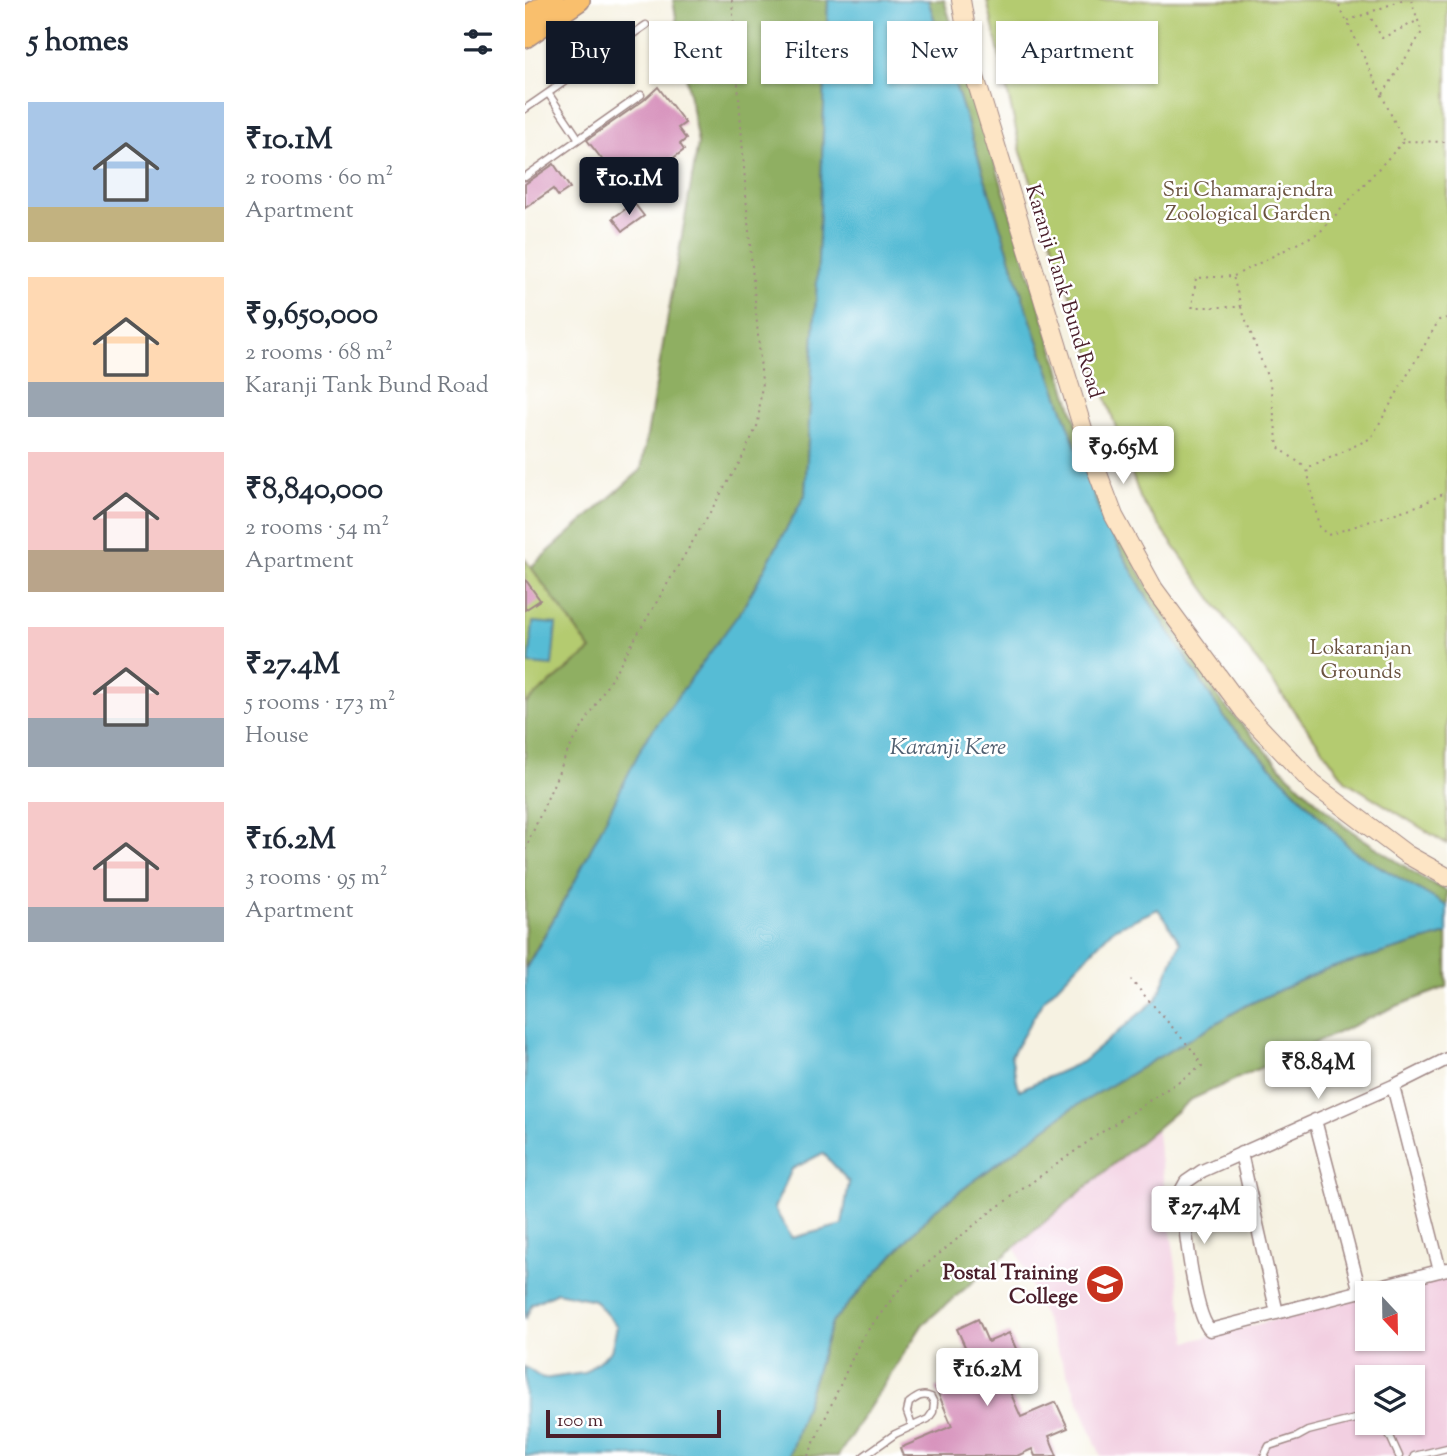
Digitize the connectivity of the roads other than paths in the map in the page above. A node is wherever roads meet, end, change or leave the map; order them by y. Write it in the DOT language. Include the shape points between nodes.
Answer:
graph roads {
  1 [pos="553,0"];
  2 [pos="579,0"];
  3 [pos="961,0"];
  4 [pos="525,18"];
  5 [pos="646,25"];
  6 [pos="525,37"];
  7 [pos="548,93"];
  8 [pos="641,95"];
  9 [pos="525,109"];
  10 [pos="579,139"];
  11 [pos="525,177"];
  12 [pos="1447,877"];
  13 [pos="1447,1059"];
  14 [pos="1393,1086"];
  15 [pos="1315,1121"];
  16 [pos="1241,1153"];
  17 [pos="1444,1270"];
  18 [pos="1357,1281"];
  19 [pos="1402,1281"];
  20 [pos="1355,1293"];
  21 [pos="1277,1313"];
  22 [pos="1355,1419"];
  23 [pos="912,1426"];
  24 [pos="1389,1435"];
  25 [pos="1447,1448"];
  26 [pos="865,1456"];
  27 [pos="1264,1456"];
  28 [pos="1399,1456"];
  29 [pos="1414,1456"];
  1 -- 4 [label="main road"];
  2 -- 6 [label="main road"];
  3 -- 12 [label="street, Karanji Tank Bund Road" via="974,74 1091,455 1114,516 1154,589 1244,711 1313,784 1406,854"];
  5 -- 7 [label="lane"];
  7 -- 9 [label="lane"];
  7 -- 10 [label="lane"];
  8 -- 10 [label="lane"];
  10 -- 11 [label="lane"];
  13 -- 14 [label="street"];
  14 -- 15 [label="street"];
  14 -- 17 [label="street"];
  15 -- 16 [label="street"];
  15 -- 18 [label="street"];
  16 -- 21 [label="street"];
  16 -- 21 [label="street" via="1202,1171 1182,1187 1194,1282 1210,1330"];
  17 -- 19 [label="street"];
  20 -- 21 [label="street"];
  22 -- 27 [label="lane" via="1269,1446"];
  23 -- 23 [label="lane" via="909,1403 917,1396 931,1397 933,1412"];
  23 -- 26 [label="lane"];
  24 -- 28 [label="lane"];
  25 -- 29 [label="lane"];
}
